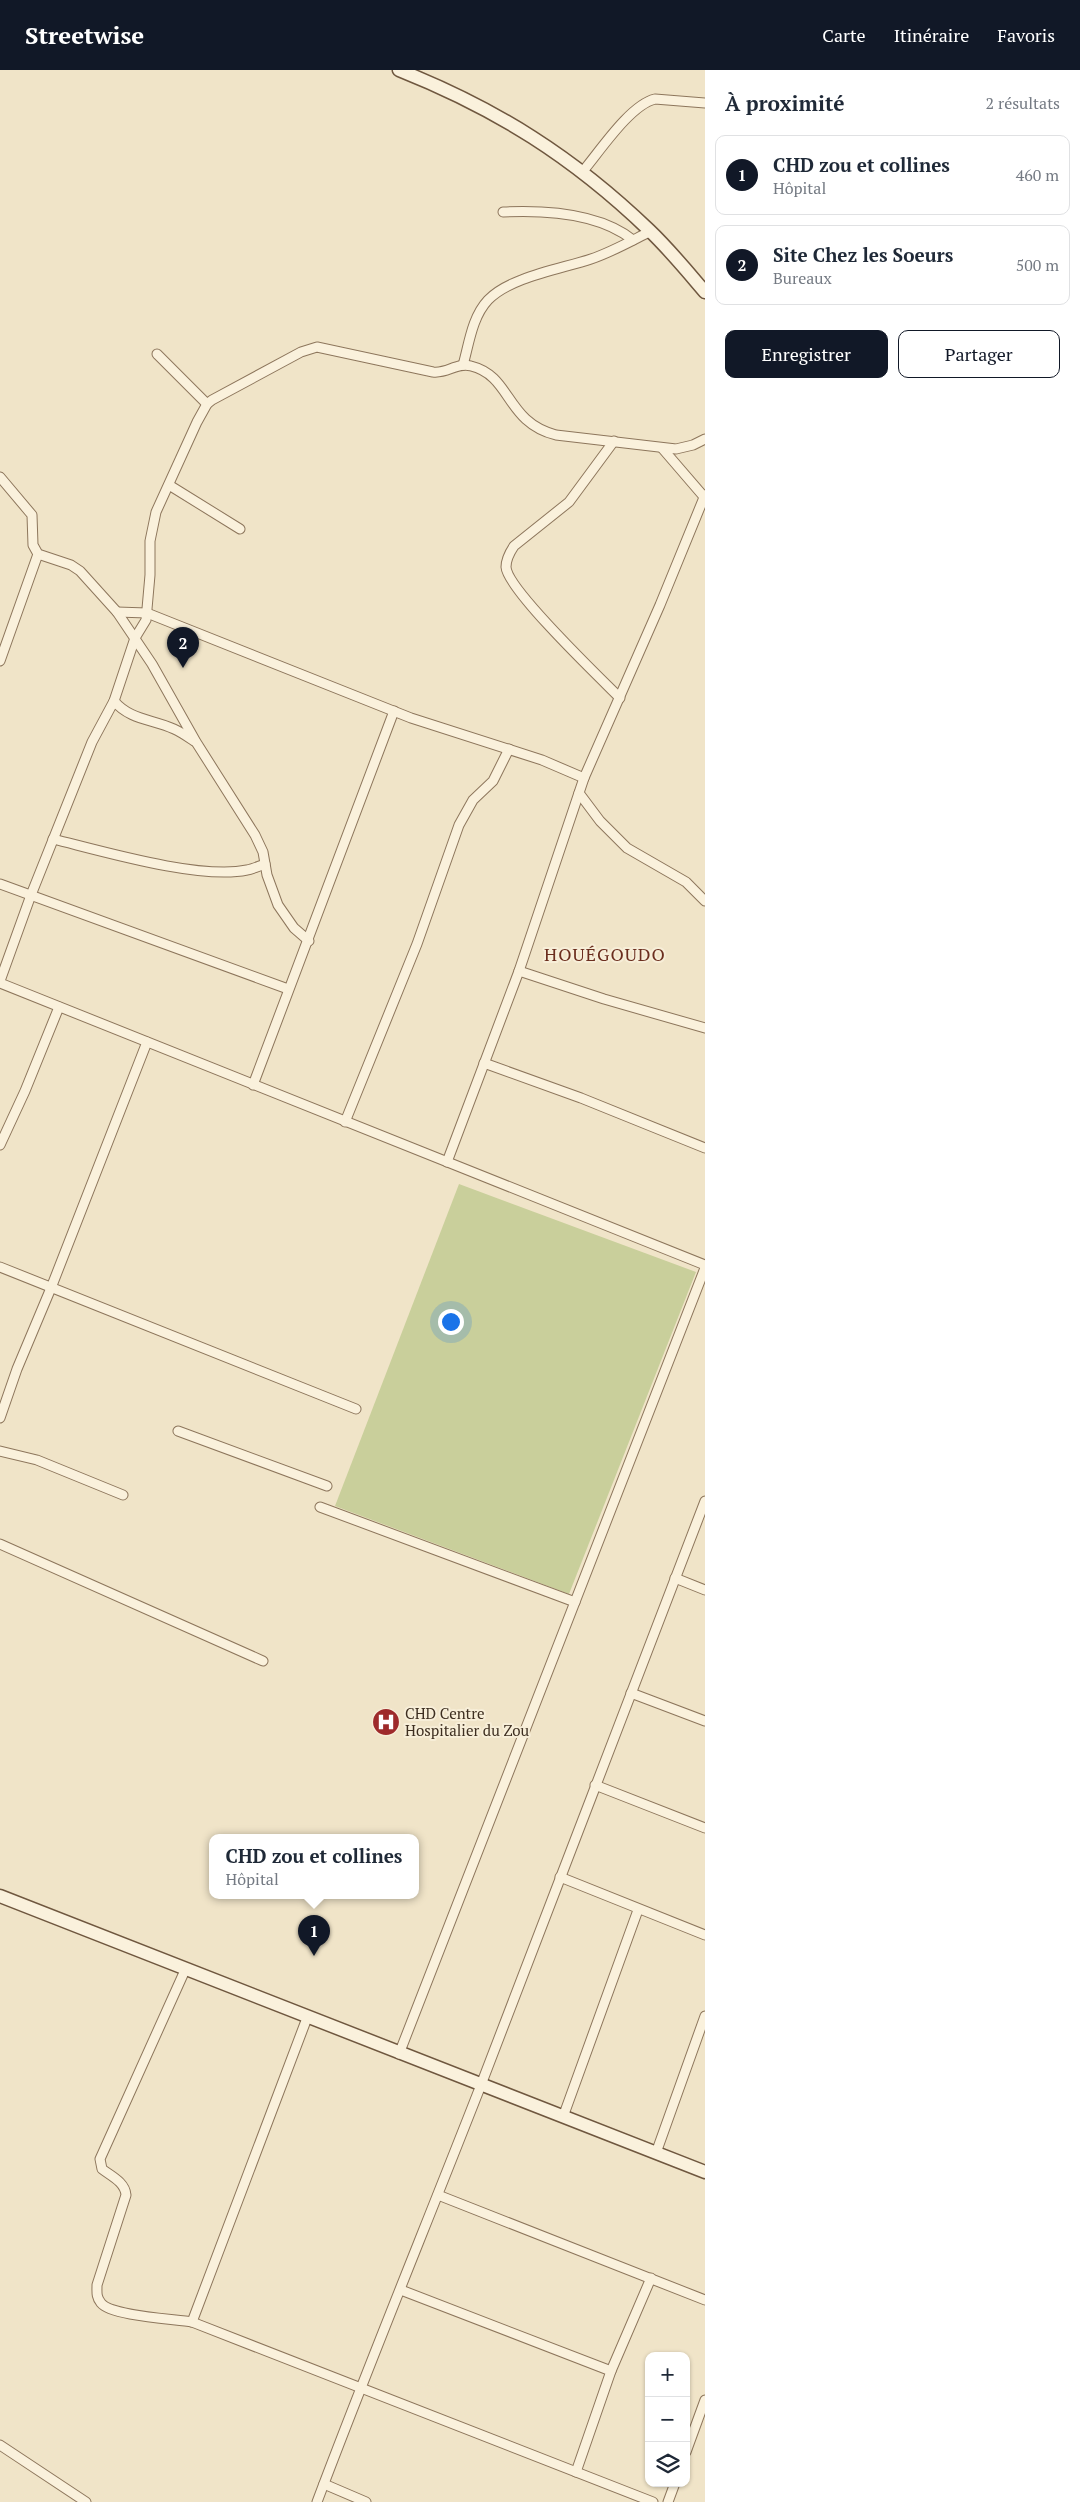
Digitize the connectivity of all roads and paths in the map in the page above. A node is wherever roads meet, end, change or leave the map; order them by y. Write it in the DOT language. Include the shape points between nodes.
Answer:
graph roads {
  1 [pos="399,70"];
  2 [pos="705,104"];
  3 [pos="582,171"];
  4 [pos="503,212"];
  5 [pos="651,231"];
  6 [pos="633,240"];
  7 [pos="705,292"];
  8 [pos="157,354"];
  9 [pos="464,365"];
  10 [pos="207,404"];
  11 [pos="705,439"];
  12 [pos="614,441"];
  13 [pos="662,448"];
  14 [pos="0,477"];
  15 [pos="169,485"];
  16 [pos="705,496"];
  17 [pos="240,529"];
  18 [pos="38,554"];
  19 [pos="117,612"];
  20 [pos="147,613"];
  21 [pos="135,638"];
  22 [pos="0,661"];
  23 [pos="620,698"];
  24 [pos="114,701"];
  25 [pos="394,711"];
  26 [pos="196,742"];
  27 [pos="509,750"];
  28 [pos="584,778"];
  29 [pos="579,792"];
  30 [pos="53,839"];
  31 [pos="265,864"];
  32 [pos="0,884"];
  33 [pos="31,895"];
  34 [pos="705,901"];
  35 [pos="309,941"];
  36 [pos="519,971"];
  37 [pos="0,982"];
  38 [pos="288,989"];
  39 [pos="58,1007"];
  40 [pos="705,1028"];
  41 [pos="147,1042"];
  42 [pos="484,1062"];
  43 [pos="253,1085"];
  44 [pos="345,1122"];
  45 [pos="0,1145"];
  46 [pos="705,1148"];
  47 [pos="447,1162"];
  48 [pos="0,1267"];
  49 [pos="705,1267"];
  50 [pos="51,1288"];
  51 [pos="356,1410"];
  52 [pos="0,1418"];
  53 [pos="178,1432"];
  54 [pos="0,1451"];
  55 [pos="327,1486"];
  56 [pos="124,1494"];
  57 [pos="705,1501"];
  58 [pos="320,1507"];
  59 [pos="0,1544"];
  60 [pos="675,1578"];
  61 [pos="705,1590"];
  62 [pos="575,1602"];
  63 [pos="263,1661"];
  64 [pos="631,1693"];
  65 [pos="705,1721"];
  66 [pos="596,1785"];
  67 [pos="705,1828"];
  68 [pos="560,1877"];
  69 [pos="0,1896"];
  70 [pos="638,1910"];
  71 [pos="705,1935"];
  72 [pos="186,1968"];
  73 [pos="705,2016"];
  74 [pos="307,2018"];
  75 [pos="701,2038"];
  76 [pos="399,2054"];
  77 [pos="481,2085"];
  78 [pos="563,2117"];
  79 [pos="656,2154"];
  80 [pos="705,2172"];
  81 [pos="438,2195"];
  82 [pos="651,2278"];
  83 [pos="401,2290"];
  84 [pos="704,2296"];
  85 [pos="192,2322"];
  86 [pos="611,2371"];
  87 [pos="360,2387"];
  88 [pos="705,2400"];
  89 [pos="690,2442"];
  90 [pos="0,2445"];
  91 [pos="576,2472"];
  92 [pos="324,2484"];
  93 [pos="674,2487"];
  94 [pos="74,2499"];
  95 [pos="86,2502"];
  96 [pos="317,2502"];
  97 [pos="366,2502"];
  98 [pos="653,2502"];
  99 [pos="668,2502"];
  1 -- 3 [label="street" via="523,129"];
  2 -- 3 [label="street" via="648,101"];
  3 -- 5 [label="street"];
  4 -- 6 [label="street" via="571,216 615,228"];
  5 -- 6 [label="street"];
  5 -- 7 [label="street"];
  6 -- 9 [label="street" via="500,291 480,312"];
  8 -- 10 [label="street"];
  9 -- 10 [label="street" via="441,373 312,347"];
  9 -- 12 [label="street" via="491,375 523,419 541,431"];
  10 -- 15 [label="street"];
  11 -- 13 [label="street" via="676,449"];
  12 -- 13 [label="street"];
  12 -- 23 [label="street" via="569,502 514,546 508,555 506,568 510,578 546,623"];
  13 -- 16 [label="street"];
  14 -- 18 [label="street" via="32,515 33,545"];
  15 -- 17 [label="street"];
  15 -- 20 [label="street" via="152,524"];
  16 -- 23 [label="street"];
  18 -- 19 [label="street" via="80,571"];
  18 -- 22 [label="street"];
  19 -- 20 [label="street"];
  19 -- 21 [label="street"];
  20 -- 21 [label="street"];
  20 -- 25 [label="street"];
  21 -- 24 [label="street"];
  21 -- 26 [label="street"];
  23 -- 28 [label="street"];
  24 -- 26 [label="street" via="132,716 175,729"];
  24 -- 30 [label="street" via="92,742"];
  25 -- 27 [label="street"];
  25 -- 35 [label="street"];
  26 -- 31 [label="street" via="255,835"];
  27 -- 28 [label="street"];
  27 -- 44 [label="street" via="493,781 473,800 459,825 417,944"];
  28 -- 29 [label="street"];
  29 -- 34 [label="street" via="600,821 627,848 686,882"];
  29 -- 36 [label="street"];
  30 -- 31 [label="street" via="166,865 207,870 230,872"];
  30 -- 33 [label="street"];
  31 -- 35 [label="street" via="278,905 294,928"];
  32 -- 33 [label="street"];
  33 -- 37 [label="street"];
  33 -- 38 [label="street"];
  35 -- 38 [label="street"];
  36 -- 40 [label="street"];
  36 -- 42 [label="street"];
  37 -- 39 [label="street"];
  38 -- 43 [label="street"];
  39 -- 41 [label="street"];
  39 -- 45 [label="street"];
  41 -- 43 [label="street"];
  41 -- 50 [label="street"];
  42 -- 46 [label="street"];
  42 -- 47 [label="street"];
  43 -- 44 [label="street"];
  44 -- 47 [label="street"];
  47 -- 49 [label="street"];
  48 -- 50 [label="street"];
  49 -- 62 [label="street"];
  50 -- 51 [label="street"];
  50 -- 52 [label="street"];
  53 -- 55 [label="street"];
  54 -- 56 [label="street" via="37,1460"];
  57 -- 60 [label="street"];
  58 -- 62 [label="street"];
  59 -- 63 [label="street"];
  60 -- 61 [label="street"];
  60 -- 64 [label="street"];
  62 -- 76 [label="street"];
  64 -- 65 [label="street"];
  64 -- 66 [label="street"];
  66 -- 67 [label="street"];
  66 -- 68 [label="street"];
  68 -- 70 [label="street"];
  68 -- 77 [label="street"];
  69 -- 72 [label="street"];
  70 -- 71 [label="street"];
  70 -- 78 [label="street"];
  72 -- 74 [label="street"];
  72 -- 85 [label="street" via="100,2159 102,2168 122,2184 126,2195 97,2285 97,2296 105,2307 116,2311"];
  73 -- 75 [label="street"];
  74 -- 76 [label="street"];
  74 -- 85 [label="street"];
  75 -- 79 [label="street"];
  76 -- 77 [label="street"];
  77 -- 78 [label="street"];
  77 -- 81 [label="street"];
  78 -- 79 [label="street"];
  79 -- 80 [label="street"];
  81 -- 82 [label="street"];
  81 -- 83 [label="street"];
  82 -- 84 [label="street"];
  82 -- 86 [label="street"];
  83 -- 86 [label="street"];
  83 -- 87 [label="street"];
  85 -- 87 [label="street"];
  86 -- 91 [label="street"];
  87 -- 91 [label="street"];
  87 -- 92 [label="street"];
  88 -- 89 [label="street"];
  90 -- 94 [label="street"];
  91 -- 98 [label="street"];
  92 -- 96 [label="street"];
  92 -- 97 [label="street"];
  93 -- 99 [label="street"];
  94 -- 95 [label="street"];
}
